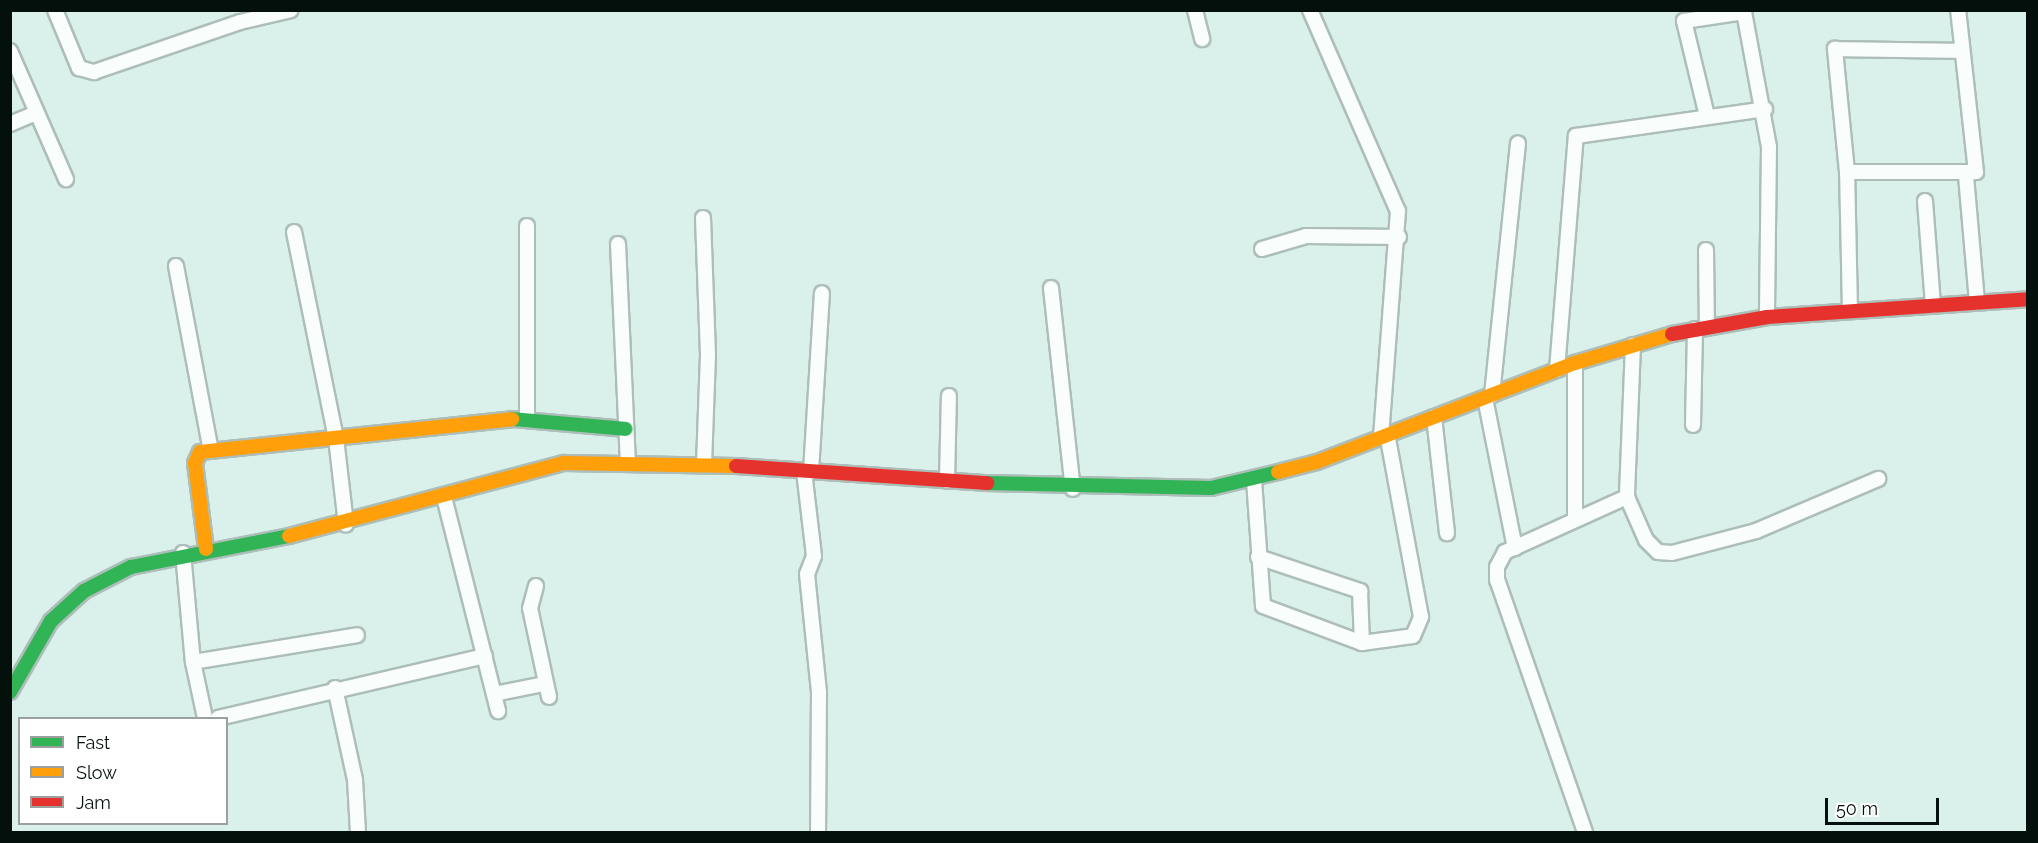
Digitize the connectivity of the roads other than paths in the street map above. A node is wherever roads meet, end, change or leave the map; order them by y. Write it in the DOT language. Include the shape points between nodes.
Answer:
graph roads {
  1 [pos="55,10"];
  2 [pos="291,10"];
  3 [pos="1195,10"];
  4 [pos="1310,10"];
  5 [pos="1958,10"];
  6 [pos="238,16"];
  7 [pos="1202,39"];
  8 [pos="10,51"];
  9 [pos="1962,51"];
  10 [pos="1765,109"];
  11 [pos="34,114"];
  12 [pos="1707,116"];
  13 [pos="10,124"];
  14 [pos="1518,142"];
  15 [pos="1847,172"];
  16 [pos="1966,176"];
  17 [pos="66,179"];
  18 [pos="1925,201"];
  19 [pos="703,218"];
  20 [pos="527,226"];
  21 [pos="294,232"];
  22 [pos="1399,237"];
  23 [pos="618,244"];
  24 [pos="1262,249"];
  25 [pos="1706,250"];
  26 [pos="176,266"];
  27 [pos="1051,288"];
  28 [pos="822,293"];
  29 [pos="2028,298"];
  30 [pos="1977,303"];
  31 [pos="1933,306"];
  32 [pos="1850,311"];
  33 [pos="1767,317"];
  34 [pos="1701,328"];
  35 [pos="1633,345"];
  36 [pos="1575,363"];
  37 [pos="1557,370"];
  38 [pos="949,396"];
  39 [pos="1489,396"];
  40 [pos="1434,417"];
  41 [pos="527,418"];
  42 [pos="1693,425"];
  43 [pos="626,429"];
  44 [pos="1384,436"];
  45 [pos="336,438"];
  46 [pos="211,451"];
  47 [pos="628,462"];
  48 [pos="704,464"];
  49 [pos="808,472"];
  50 [pos="1878,479"];
  51 [pos="1254,480"];
  52 [pos="947,481"];
  53 [pos="1073,489"];
  54 [pos="444,497"];
  55 [pos="1627,497"];
  56 [pos="1575,518"];
  57 [pos="346,524"];
  58 [pos="1447,533"];
  59 [pos="1515,548"];
  60 [pos="206,549"];
  61 [pos="183,553"];
  62 [pos="1258,557"];
  63 [pos="536,586"];
  64 [pos="357,635"];
  65 [pos="1362,643"];
  66 [pos="485,656"];
  67 [pos="193,662"];
  68 [pos="336,688"];
  69 [pos="10,692"];
  70 [pos="494,694"];
  71 [pos="498,711"];
  72 [pos="205,717"];
  73 [pos="222,717"];
  74 [pos="358,832"];
  75 [pos="818,832"];
  76 [pos="1585,832"];
  1 -- 6 [label="street" via="79,68 94,72"];
  2 -- 6 [label="street"];
  3 -- 7 [label="street"];
  4 -- 22 [label="street" via="1398,211"];
  5 -- 9 [label="street"];
  8 -- 11 [label="street"];
  9 -- 15 [label="street" via="1835,49"];
  9 -- 16 [label="street" via="1977,164 1975,174"];
  10 -- 12 [label="street"];
  10 -- 12 [label="street" via="1748,16 1737,11 1684,21"];
  10 -- 33 [label="street"];
  11 -- 13 [label="street"];
  11 -- 17 [label="street"];
  12 -- 37 [label="street" via="1589,130 1572,142"];
  14 -- 39 [label="street"];
  15 -- 16 [label="street" via="1914,170"];
  15 -- 32 [label="street"];
  16 -- 30 [label="street"];
  18 -- 31 [label="street"];
  19 -- 48 [label="street" via="708,355"];
  20 -- 41 [label="street"];
  21 -- 45 [label="street"];
  22 -- 24 [label="street" via="1306,236"];
  22 -- 44 [label="street"];
  23 -- 43 [label="street"];
  25 -- 34 [label="street"];
  26 -- 46 [label="street"];
  27 -- 53 [label="street"];
  28 -- 49 [label="street"];
  29 -- 30 [label="street"];
  30 -- 31 [label="street"];
  31 -- 32 [label="street"];
  32 -- 33 [label="street"];
  33 -- 34 [label="street"];
  34 -- 35 [label="street"];
  34 -- 42 [label="street"];
  35 -- 36 [label="street"];
  35 -- 55 [label="street"];
  36 -- 37 [label="street"];
  36 -- 56 [label="street"];
  37 -- 39 [label="street"];
  38 -- 52 [label="street"];
  39 -- 40 [label="street"];
  39 -- 59 [label="street"];
  40 -- 44 [label="street"];
  40 -- 58 [label="street"];
  41 -- 43 [label="street"];
  41 -- 45 [label="street" via="409,426"];
  43 -- 47 [label="street"];
  44 -- 51 [label="street"];
  44 -- 65 [label="street" via="1420,626 1405,639"];
  45 -- 46 [label="street"];
  45 -- 57 [label="street"];
  46 -- 60 [label="street" via="200,452 195,463"];
  47 -- 48 [label="street"];
  47 -- 54 [label="street" via="564,463"];
  48 -- 49 [label="street"];
  49 -- 52 [label="street"];
  49 -- 75 [label="street" via="814,556 807,574 819,693"];
  50 -- 55 [label="street" via="1756,531 1672,553 1652,548"];
  51 -- 53 [label="street" via="1194,490"];
  51 -- 62 [label="street"];
  52 -- 53 [label="street"];
  54 -- 57 [label="street"];
  54 -- 66 [label="street"];
  55 -- 56 [label="street"];
  56 -- 59 [label="street"];
  57 -- 60 [label="street"];
  59 -- 76 [label="street" via="1499,561 1497,579"];
  60 -- 61 [label="street"];
  61 -- 67 [label="street"];
  61 -- 69 [label="street" via="130,567 84,591 39,636"];
  62 -- 65 [label="street" via="1263,606"];
  62 -- 65 [label="street" via="1360,591"];
  63 -- 70 [label="street" via="530,608 547,691"];
  64 -- 67 [label="street"];
  66 -- 68 [label="street"];
  66 -- 70 [label="street"];
  67 -- 72 [label="street"];
  68 -- 73 [label="street"];
  68 -- 74 [label="street" via="355,780"];
  70 -- 71 [label="street"];
}
